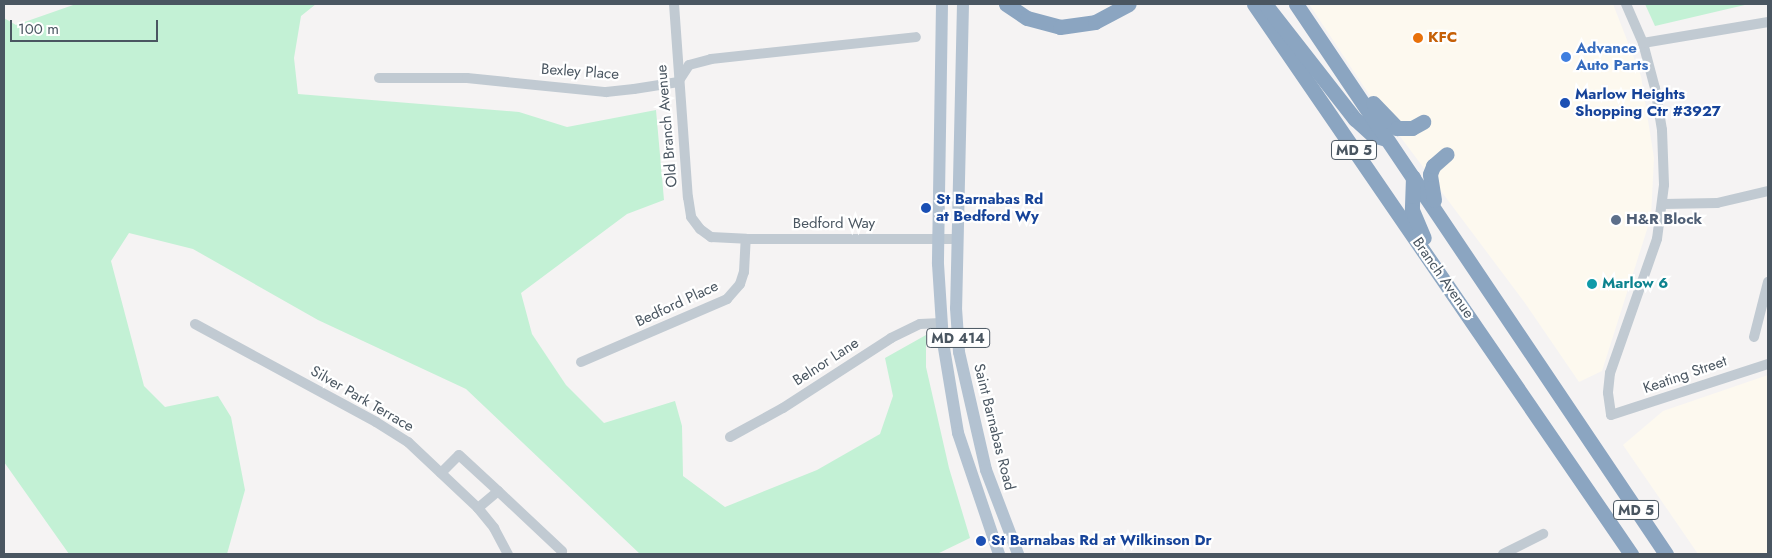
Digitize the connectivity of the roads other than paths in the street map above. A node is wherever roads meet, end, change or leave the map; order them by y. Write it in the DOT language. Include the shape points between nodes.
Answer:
graph roads {
  1 [pos="674,4"];
  2 [pos="942,4"];
  3 [pos="963,4"];
  4 [pos="1006,4"];
  5 [pos="1129,4"];
  6 [pos="1254,4"];
  7 [pos="1265,4"];
  8 [pos="1296,4"];
  9 [pos="1626,4"];
  10 [pos="1768,22"];
  11 [pos="1315,32"];
  12 [pos="916,37"];
  13 [pos="1643,44"];
  14 [pos="379,78"];
  15 [pos="678,82"];
  16 [pos="1423,122"];
  17 [pos="1388,140"];
  18 [pos="1447,154"];
  19 [pos="1413,177"];
  20 [pos="1768,191"];
  21 [pos="1664,204"];
  22 [pos="1436,209"];
  23 [pos="711,237"];
  24 [pos="746,239"];
  25 [pos="938,239"];
  26 [pos="957,239"];
  27 [pos="1768,282"];
  28 [pos="1455,295"];
  29 [pos="941,323"];
  30 [pos="195,324"];
  31 [pos="1754,337"];
  32 [pos="581,362"];
  33 [pos="1768,364"];
  34 [pos="730,438"];
  35 [pos="441,472"];
  36 [pos="498,490"];
  37 [pos="478,508"];
  38 [pos="1543,534"];
  39 [pos="562,551"];
  40 [pos="508,554"];
  41 [pos="999,554"];
  42 [pos="1018,554"];
  43 [pos="1503,554"];
  44 [pos="1631,554"];
  45 [pos="1666,554"];
  1 -- 15 [label="street, Old Branch Avenue"];
  2 -- 25 [label="main road, MD 414"];
  3 -- 26 [label="main road, Saint Barnabas Road / MD 414"];
  4 -- 5 [label="highway" via="1026,18 1060,27 1095,22"];
  6 -- 28 [label="highway, Branch Avenue / MD 5"];
  7 -- 17 [label="highway" via="1355,119 1373,135"];
  8 -- 11 [label="highway, MD 5"];
  9 -- 13 [label="street"];
  10 -- 13 [label="street"];
  11 -- 16 [label="highway" via="1397,128 1412,128"];
  11 -- 17 [label="highway, MD 5"];
  12 -- 15 [label="street" via="711,59 689,65"];
  13 -- 21 [label="street" via="1660,113"];
  14 -- 15 [label="street, Bexley Place" via="467,78 606,92"];
  15 -- 23 [label="street, Old Branch Avenue" via="691,217"];
  17 -- 19 [label="highway, MD 5"];
  18 -- 22 [label="highway" via="1433,166 1430,174"];
  19 -- 22 [label="highway, MD 5"];
  19 -- 28 [label="highway" via="1411,201 1415,219"];
  20 -- 21 [label="street" via="1717,203"];
  21 -- 33 [label="street, Keating Street" via="1657,239 1610,373 1608,393 1612,415"];
  22 -- 45 [label="highway, MD 5"];
  23 -- 24 [label="street, Bedford Way"];
  24 -- 25 [label="street, Bedford Way"];
  24 -- 32 [label="street, Bedford Place" via="744,272 740,284 727,299"];
  25 -- 26 [label="street, Bedford Way"];
  25 -- 29 [label="main road, MD 414"];
  26 -- 42 [label="main road, Saint Barnabas Road / MD 414" via="957,330 965,384 986,470"];
  27 -- 31 [label="street"];
  28 -- 44 [label="highway, Branch Avenue / MD 5"];
  29 -- 34 [label="street, Belnor Lane" via="920,324 891,338"];
  29 -- 41 [label="main road, MD 414" via="958,432"];
  30 -- 35 [label="street, Silver Park Terrace" via="376,422 408,442"];
  35 -- 36 [label="street" via="459,455"];
  35 -- 37 [label="street, Silver Park Terrace"];
  36 -- 37 [label="street"];
  36 -- 39 [label="street"];
  37 -- 40 [label="street, Silver Park Terrace"];
  38 -- 43 [label="street"];
}
